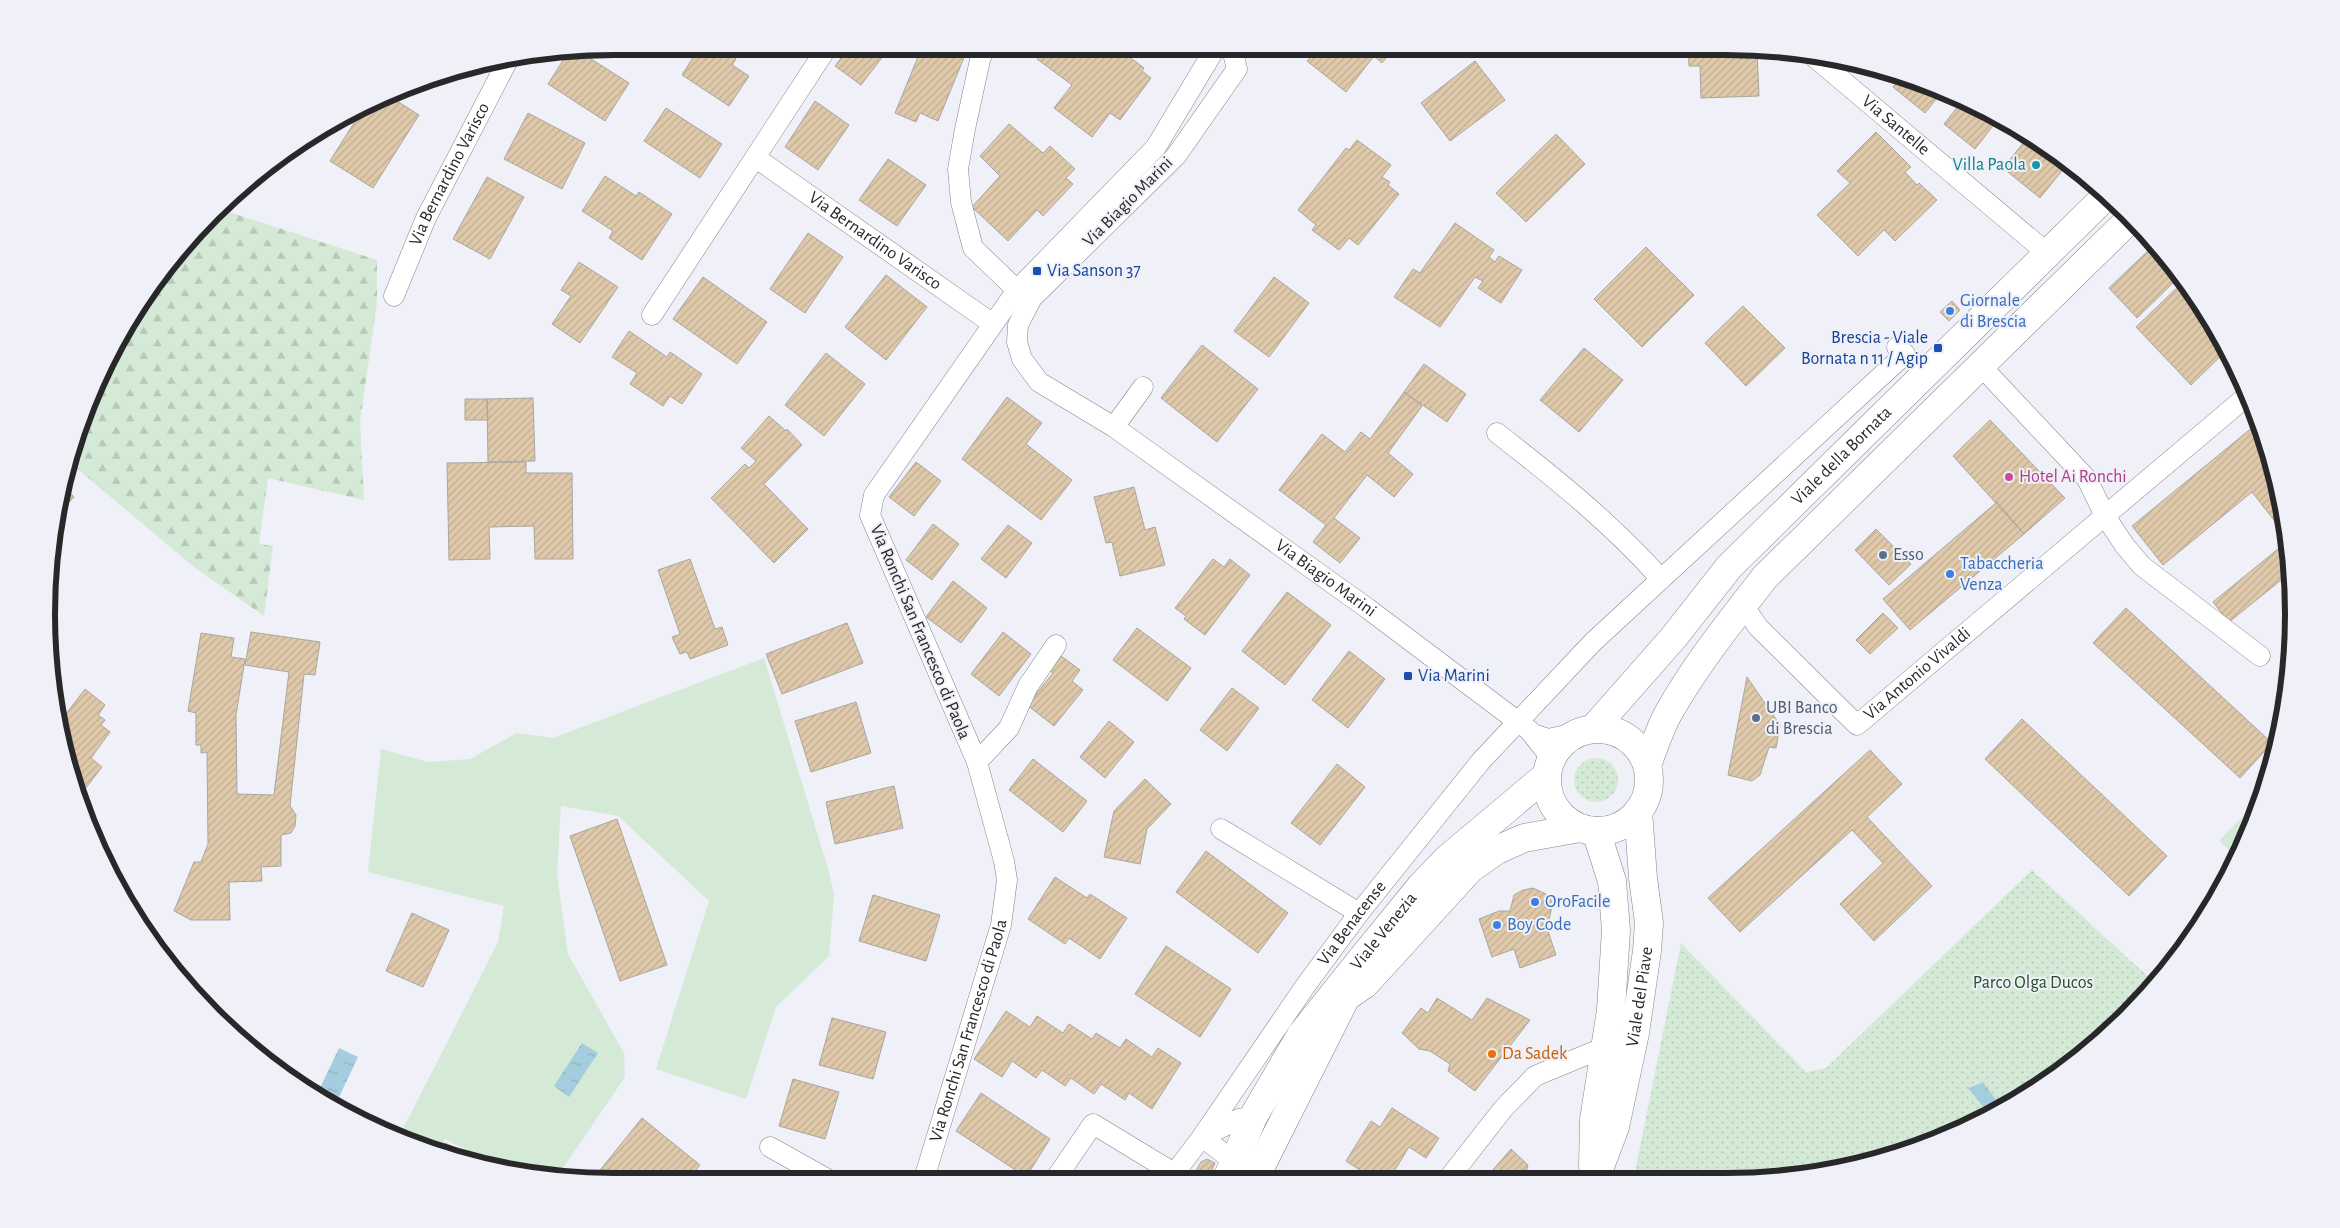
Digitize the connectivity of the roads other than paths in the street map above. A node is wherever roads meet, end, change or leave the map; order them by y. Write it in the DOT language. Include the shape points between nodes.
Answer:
graph roads {
  1 [pos="822,55"];
  2 [pos="983,55"];
  3 [pos="1211,55"];
  4 [pos="1233,55"];
  5 [pos="1822,64"];
  6 [pos="505,66"];
  7 [pos="756,158"];
  8 [pos="2102,200"];
  9 [pos="2125,224"];
  10 [pos="2047,253"];
  11 [pos="1017,290"];
  12 [pos="394,296"];
  13 [pos="652,315"];
  14 [pos="994,324"];
  15 [pos="1897,347"];
  16 [pos="1980,365"];
  17 [pos="1143,387"];
  18 [pos="2242,401"];
  19 [pos="1114,427"];
  20 [pos="1497,433"];
  21 [pos="2105,516"];
  22 [pos="1661,579"];
  23 [pos="1743,605"];
  24 [pos="1056,645"];
  25 [pos="2260,656"];
  26 [pos="1517,721"];
  27 [pos="1585,731"];
  28 [pos="1533,734"];
  29 [pos="977,762"];
  30 [pos="1647,765"];
  31 [pos="1549,767"];
  32 [pos="1638,811"];
  33 [pos="1222,829"];
  34 [pos="1588,830"];
  35 [pos="1359,913"];
  36 [pos="1346,997"];
  37 [pos="1636,1033"];
  38 [pos="1605,1048"];
  39 [pos="1253,1117"];
  40 [pos="1202,1137"];
  41 [pos="770,1147"];
  42 [pos="1232,1168"];
  43 [pos="816,1173"];
  44 [pos="926,1173"];
  45 [pos="1059,1173"];
  46 [pos="1167,1173"];
  47 [pos="1174,1173"];
  48 [pos="1258,1173"];
  49 [pos="1453,1173"];
  50 [pos="1595,1173"];
  51 [pos="1597,1173"];
  1 -- 7 [label="street"];
  2 -- 11 [label="street" via="958,170 961,202 973,248"];
  3 -- 11 [label="street, Via Ronchi San Francesco di Paola" via="1156,147"];
  4 -- 19 [label="street, Via Biagio Marini" via="1236,69 1176,156 1032,298 1018,325 1017,342 1022,359 1038,382"];
  5 -- 10 [label="street, Via Santelle"];
  6 -- 12 [label="street, Via Bernardino Varisco" via="426,218"];
  7 -- 13 [label="street"];
  7 -- 14 [label="street, Via Bernardino Varisco"];
  8 -- 10 [label="main road, Viale della Bornata"];
  9 -- 16 [label="main road, Viale della Bornata"];
  10 -- 27 [label="main road, Viale della Bornata" via="1729,567 1674,637"];
  11 -- 14 [label="street, Via Ronchi San Francesco di Paola"];
  14 -- 29 [label="street, Via Ronchi San Francesco di Paola" via="874,495 870,515"];
  15 -- 22 [label="street, Viale della Bornata" via="1905,354"];
  16 -- 21 [label="street" via="2087,479"];
  16 -- 23 [label="main road, Viale della Bornata" via="1764,577"];
  17 -- 19 [label="street"];
  18 -- 21 [label="street, Via Antonio Vivaldi"];
  19 -- 26 [label="street, Via Biagio Marini" via="1367,608"];
  20 -- 22 [label="street" via="1561,483"];
  21 -- 23 [label="street, Via Antonio Vivaldi" via="1857,725 1758,627"];
  21 -- 25 [label="street" via="2142,566"];
  22 -- 26 [label="street, Viale della Bornata" via="1593,642"];
  23 -- 30 [label="main road, Viale della Bornata" via="1710,648 1668,713"];
  24 -- 29 [label="street" via="1028,686 1009,728"];
  26 -- 28 [label="street, Via Biagio Marini"];
  26 -- 35 [label="street, Via Benacense"];
  27 -- 28 [label="street" via="1548,739"];
  27 -- 30 [label="main road" via="1611,730 1627,738"];
  27 -- 31 [label="main road" via="1562,744"];
  28 -- 31 [label="street, Via Biagio Marini"];
  29 -- 44 [label="street, Via Ronchi San Francesco di Paola" via="1004,861 1006,880 1001,924"];
  30 -- 32 [label="main road" via="1646,797"];
  31 -- 34 [label="main road" via="1548,793 1555,808 1566,820"];
  31 -- 39 [label="main road, Viale Venezia" via="1420,886 1301,1035"];
  32 -- 34 [label="main road" via="1612,829"];
  32 -- 37 [label="main road, Viale del Piave" via="1649,923"];
  33 -- 35 [label="street, Viale Venezia"];
  34 -- 36 [label="main road, Viale Venezia" via="1524,838 1497,850 1470,869 1365,984"];
  34 -- 38 [label="main road, Viale del Piave" via="1612,881 1616,930 1612,1002"];
  35 -- 40 [label="street, Via Benacense"];
  36 -- 39 [label="street, Viale Venezia" via="1281,1088"];
  36 -- 48 [label="main road, Viale Venezia"];
  37 -- 38 [label="street"];
  37 -- 51 [label="main road, Viale del Piave" via="1615,1127"];
  38 -- 49 [label="street" via="1535,1076 1503,1109"];
  38 -- 50 [label="main road, Viale del Piave" via="1594,1120"];
  39 -- 40 [label="street, Via Benacense" via="1239,1119"];
  39 -- 42 [label="main road, Viale Venezia"];
  40 -- 42 [label="street" via="1223,1153"];
  40 -- 47 [label="street, Via Benacense"];
  41 -- 43 [label="street"];
  45 -- 46 [label="street, Via Benacense" via="1092,1124"];
}
